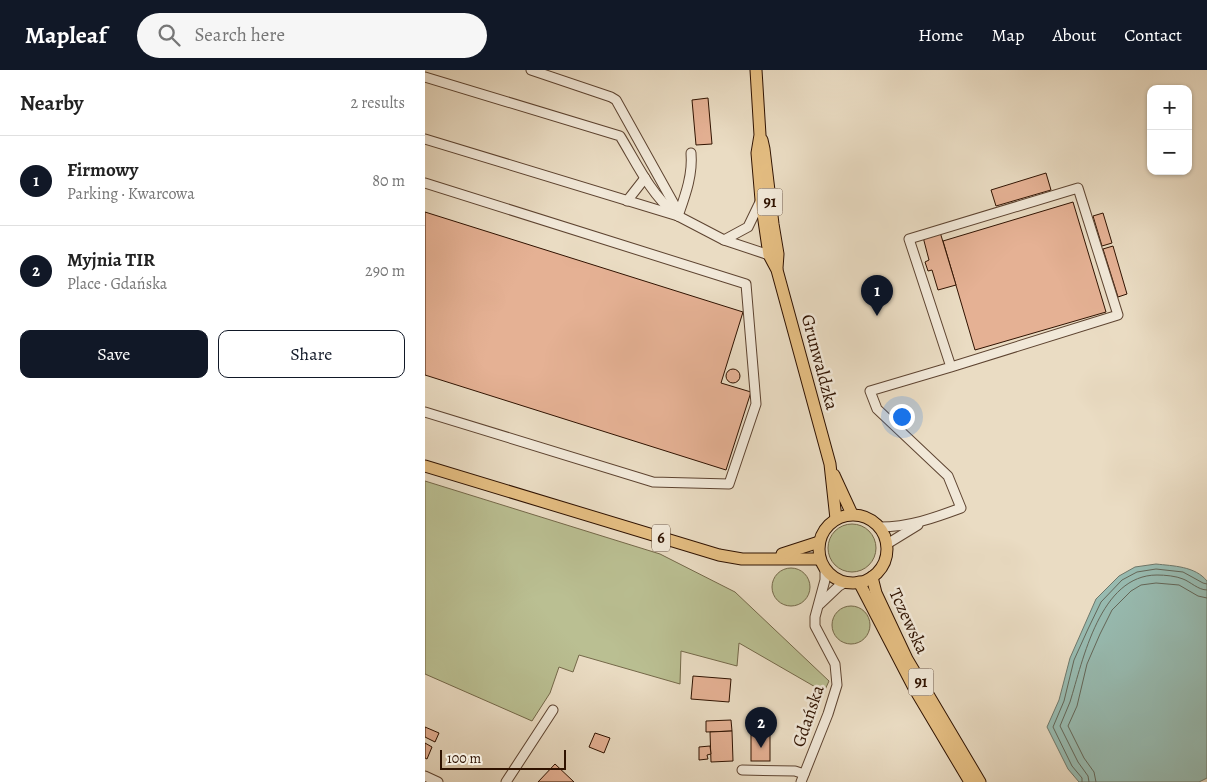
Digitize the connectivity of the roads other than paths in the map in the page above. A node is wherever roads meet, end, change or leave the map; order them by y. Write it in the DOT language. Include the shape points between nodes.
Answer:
graph roads {
  1 [pos="531,70"];
  2 [pos="756,70"];
  3 [pos="425,77"];
  4 [pos="760,135"];
  5 [pos="425,139"];
  6 [pos="691,153"];
  7 [pos="645,178"];
  8 [pos="425,183"];
  9 [pos="761,200"];
  10 [pos="627,201"];
  11 [pos="678,216"];
  12 [pos="724,240"];
  13 [pos="769,255"];
  14 [pos="777,270"];
  15 [pos="951,366"];
  16 [pos="425,412"];
  17 [pos="829,464"];
  18 [pos="425,466"];
  19 [pos="852,514"];
  20 [pos="835,519"];
  21 [pos="927,520"];
  22 [pos="880,527"];
  23 [pos="819,542"];
  24 [pos="887,544"];
  25 [pos="767,558"];
  26 [pos="820,559"];
  27 [pos="825,570"];
  28 [pos="872,577"];
  29 [pos="846,582"];
  30 [pos="859,582"];
  31 [pos="819,604"];
  32 [pos="553,710"];
  33 [pos="742,770"];
  34 [pos="425,776"];
  35 [pos="803,778"];
  36 [pos="438,782"];
  37 [pos="506,782"];
  38 [pos="970,782"];
  39 [pos="980,782"];
  1 -- 11 [label="street" via="616,100"];
  2 -- 4 [label="main road, Grunwaldzka / 91"];
  3 -- 7 [label="street" via="620,136"];
  4 -- 9 [label="main road, Grunwaldzka / 91" via="757,154"];
  4 -- 14 [label="main road, Grunwaldzka / 91" via="765,149 778,254"];
  5 -- 10 [label="street"];
  6 -- 11 [label="street" via="686,192"];
  7 -- 10 [label="street"];
  7 -- 11 [label="street" via="664,205"];
  8 -- 16 [label="street" via="746,284 756,404 729,484 653,482"];
  9 -- 12 [label="street" via="748,226"];
  9 -- 13 [label="main road, Grunwaldzka / 91"];
  10 -- 11 [label="street"];
  11 -- 12 [label="street"];
  12 -- 13 [label="street"];
  13 -- 14 [label="main road, Grunwaldzka / 91"];
  14 -- 17 [label="main road, Grunwaldzka / 91"];
  15 -- 15 [label="street" via="909,239 1078,188 1118,315"];
  15 -- 21 [label="street" via="870,392 877,409 948,476 961,508"];
  17 -- 19 [label="main road, Grunwaldzka / 91"];
  17 -- 20 [label="main road, Grunwaldzka / 91"];
  18 -- 25 [label="main road, 6" via="719,556"];
  19 -- 20 [label="main road"];
  19 -- 22 [label="main road" via="867,518"];
  20 -- 23 [label="main road" via="822,533"];
  21 -- 22 [label="street"];
  21 -- 24 [label="street"];
  22 -- 24 [label="main road"];
  23 -- 25 [label="main road, 6"];
  23 -- 26 [label="main road"];
  24 -- 28 [label="main road" via="884,563"];
  25 -- 26 [label="main road, 6"];
  26 -- 27 [label="main road"];
  27 -- 29 [label="main road"];
  27 -- 31 [label="street, Gdańska"];
  28 -- 30 [label="main road"];
  28 -- 39 [label="main road, Tczewska / 91" via="875,593 907,658"];
  29 -- 30 [label="main road"];
  29 -- 31 [label="street"];
  30 -- 38 [label="main road, Tczewska / 91" via="914,688"];
  31 -- 35 [label="street, Gdańska" via="815,626 835,664 837,686"];
  32 -- 37 [label="street"];
  33 -- 35 [label="street" via="795,771"];
  34 -- 36 [label="street"];
}
